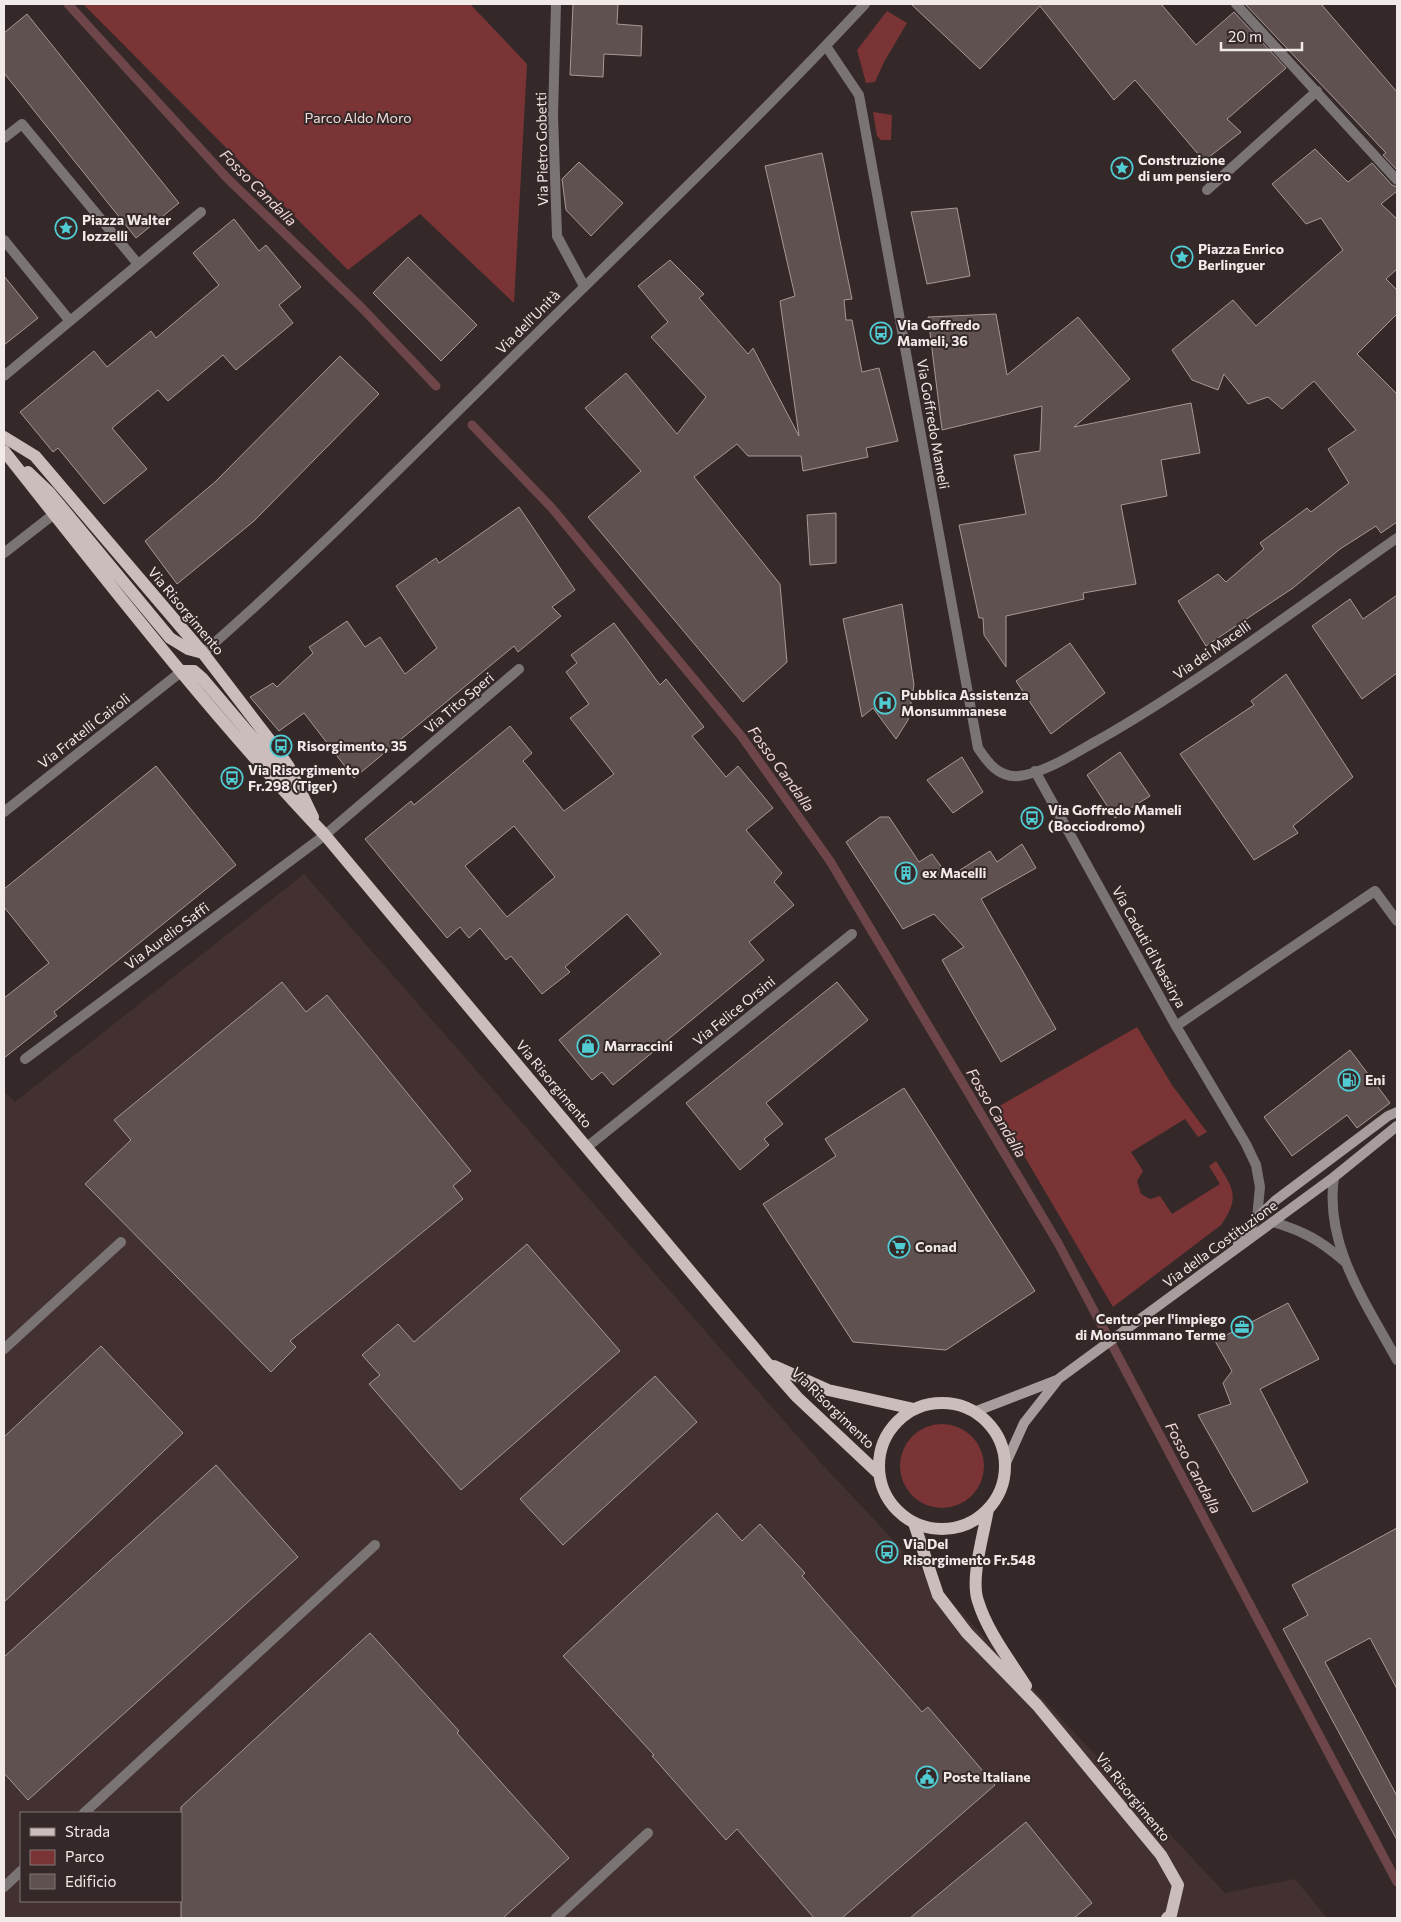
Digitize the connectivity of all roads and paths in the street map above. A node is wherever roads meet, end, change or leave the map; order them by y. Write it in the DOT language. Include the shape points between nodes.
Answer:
graph roads {
  1 [pos="556,4"];
  2 [pos="865,4"];
  3 [pos="1236,4"];
  4 [pos="826,46"];
  5 [pos="1316,91"];
  6 [pos="4,138"];
  7 [pos="1397,180"];
  8 [pos="1207,190"];
  9 [pos="201,212"];
  10 [pos="4,240"];
  11 [pos="138,264"];
  12 [pos="584,286"];
  13 [pos="70,321"];
  14 [pos="4,376"];
  15 [pos="4,437"];
  16 [pos="4,451"];
  17 [pos="54,514"];
  18 [pos="1397,538"];
  19 [pos="4,553"];
  20 [pos="203,653"];
  21 [pos="519,670"];
  22 [pos="182,672"];
  23 [pos="1035,771"];
  24 [pos="303,797"];
  25 [pos="4,812"];
  26 [pos="321,830"];
  27 [pos="1397,921"];
  28 [pos="852,934"];
  29 [pos="1176,1026"];
  30 [pos="25,1058"];
  31 [pos="1397,1112"];
  32 [pos="1397,1126"];
  33 [pos="587,1147"];
  34 [pos="1334,1177"];
  35 [pos="1257,1218"];
  36 [pos="1273,1222"];
  37 [pos="121,1242"];
  38 [pos="1231,1253"];
  39 [pos="1344,1262"];
  40 [pos="4,1349"];
  41 [pos="1397,1360"];
  42 [pos="767,1363"];
  43 [pos="1057,1380"];
  44 [pos="914,1409"];
  45 [pos="974,1412"];
  46 [pos="1005,1465"];
  47 [pos="879,1474"];
  48 [pos="988,1509"];
  49 [pos="914,1523"];
  50 [pos="375,1545"];
  51 [pos="1037,1705"];
  52 [pos="85,1812"];
  53 [pos="648,1833"];
  54 [pos="20,1872"];
  55 [pos="4,1887"];
  56 [pos="556,1918"];
  57 [pos="1167,1918"];
  1 -- 12 [label="street, Via Pietro Gobetti" via="553,115 558,236"];
  2 -- 4 [label="street, Via dell'Unità"];
  3 -- 5 [label="street"];
  4 -- 12 [label="street, Via dell'Unità"];
  4 -- 23 [label="street, Via Goffredo Mameli" via="860,95 978,748 989,764 1005,775 1020,776"];
  5 -- 7 [label="street"];
  5 -- 8 [label="street"];
  6 -- 11 [label="street" via="22,124"];
  9 -- 11 [label="street"];
  10 -- 13 [label="street"];
  11 -- 13 [label="street"];
  12 -- 20 [label="street, Via dell'Unità" via="275,590"];
  13 -- 14 [label="street"];
  15 -- 20 [label="main road, Via Risorgimento" via="35,456"];
  16 -- 17 [label="main road, Via Risorgimento"];
  16 -- 20 [label="main road" via="49,492 170,638 188,649"];
  17 -- 19 [label="street"];
  17 -- 22 [label="main road, Via Risorgimento"];
  18 -- 23 [label="street, Via dei Macelli" via="1147,712 1065,759"];
  20 -- 24 [label="main road, Via Risorgimento" via="286,762"];
  21 -- 26 [label="street, Via Tito Speri"];
  22 -- 24 [label="main road" via="194,671 202,678"];
  22 -- 25 [label="street, Via Fratelli Cairoli"];
  22 -- 26 [label="main road, Via Risorgimento" via="291,800"];
  23 -- 29 [label="street, Via Caduti di Nassirya"];
  24 -- 26 [label="main road, Via Risorgimento"];
  26 -- 30 [label="street, Via Aurelio Saffi"];
  26 -- 33 [label="main road, Via Risorgimento"];
  27 -- 29 [label="street, Via Caduti di Nassirya" via="1375,891"];
  28 -- 33 [label="street, Via Felice Orsini"];
  29 -- 35 [label="street" via="1256,1165 1260,1187"];
  31 -- 35 [label="street" via="1276,1200"];
  32 -- 34 [label="street, Via della Costituzione"];
  33 -- 42 [label="main road, Via Risorgimento"];
  34 -- 36 [label="street, Via della Costituzione"];
  34 -- 39 [label="street" via="1335,1225"];
  35 -- 38 [label="street"];
  36 -- 38 [label="street, Via della Costituzione"];
  36 -- 39 [label="street" via="1322,1242"];
  37 -- 40 [label="street"];
  38 -- 43 [label="street, Via della Costituzione"];
  39 -- 41 [label="street"];
  42 -- 44 [label="main road, Via Risorgimento" via="828,1390"];
  42 -- 47 [label="main road, Via Risorgimento" via="797,1397"];
  43 -- 45 [label="street, Via della Costituzione"];
  43 -- 46 [label="street, Via della Costituzione" via="1024,1423"];
  44 -- 45 [label="main road, Via Risorgimento" via="944,1403 960,1405"];
  44 -- 47 [label="main road, Via Risorgimento" via="890,1430 879,1458"];
  45 -- 46 [label="main road, Via Risorgimento" via="990,1425 998,1438"];
  46 -- 48 [label="main road, Via Risorgimento" via="998,1496"];
  47 -- 49 [label="main road, Via Risorgimento" via="890,1503"];
  48 -- 49 [label="main road, Via Risorgimento" via="972,1522 953,1528 933,1529"];
  48 -- 51 [label="main road, Via Risorgimento" via="976,1580 977,1600"];
  49 -- 51 [label="main road, Via Risorgimento" via="938,1595 967,1633"];
  50 -- 52 [label="street"];
  51 -- 57 [label="main road, Via Risorgimento" via="1161,1855 1178,1885 1171,1915"];
  53 -- 56 [label="street"];
  54 -- 55 [label="street"];
}
